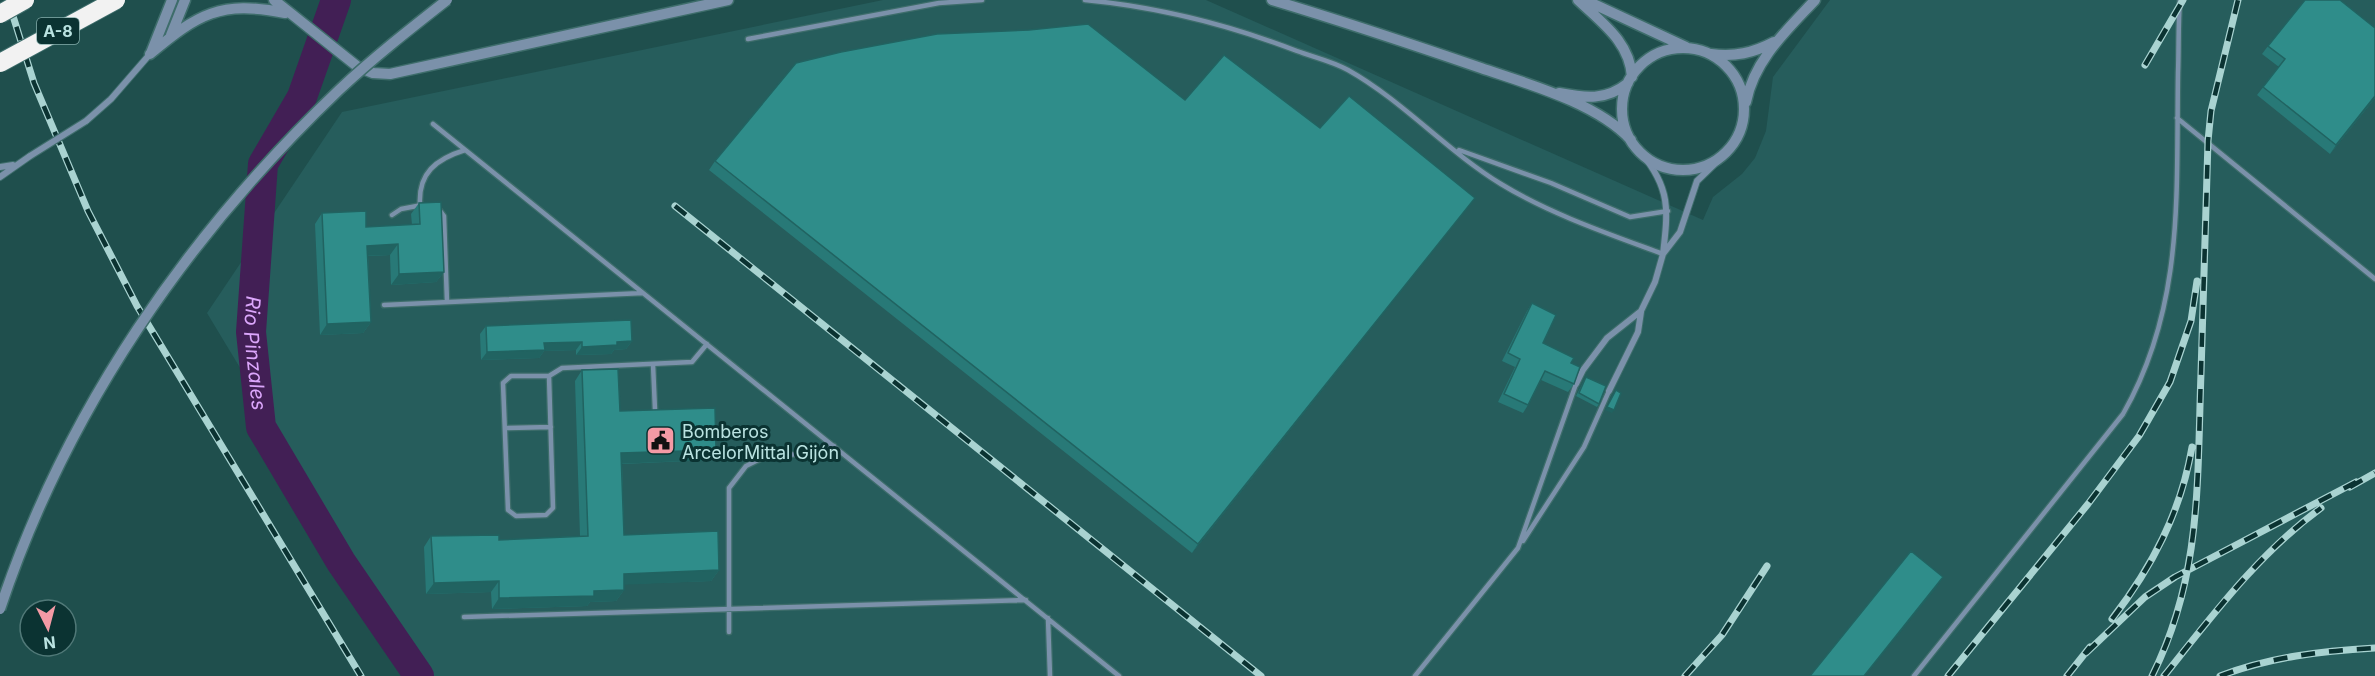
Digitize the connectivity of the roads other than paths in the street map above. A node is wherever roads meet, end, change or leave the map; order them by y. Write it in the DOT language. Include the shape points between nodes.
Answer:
graph roads {
  1 [pos="25,0"];
  2 [pos="116,0"];
  3 [pos="172,0"];
  4 [pos="185,0"];
  5 [pos="217,0"];
  6 [pos="274,0"];
  7 [pos="447,0"];
  8 [pos="728,0"];
  9 [pos="982,0"];
  10 [pos="1085,0"];
  11 [pos="1272,0"];
  12 [pos="1578,0"];
  13 [pos="1585,0"];
  14 [pos="1815,0"];
  15 [pos="2180,0"];
  16 [pos="230,7"];
  17 [pos="0,14"];
  18 [pos="291,16"];
  19 [pos="169,38"];
  20 [pos="748,39"];
  21 [pos="1777,40"];
  22 [pos="1689,48"];
  23 [pos="1708,53"];
  24 [pos="150,54"];
  25 [pos="0,63"];
  26 [pos="1630,80"];
  27 [pos="1541,89"];
  28 [pos="1744,118"];
  29 [pos="2177,118"];
  30 [pos="434,124"];
  31 [pos="1631,140"];
  32 [pos="1451,146"];
  33 [pos="465,150"];
  34 [pos="1641,153"];
  35 [pos="1726,153"];
  36 [pos="14,165"];
  37 [pos="1,166"];
  38 [pos="0,177"];
  39 [pos="420,206"];
  40 [pos="1668,211"];
  41 [pos="392,215"];
  42 [pos="1663,254"];
  43 [pos="2375,279"];
  44 [pos="644,293"];
  45 [pos="447,303"];
  46 [pos="384,305"];
  47 [pos="1641,311"];
  48 [pos="707,344"];
  49 [pos="653,364"];
  50 [pos="549,376"];
  51 [pos="1576,384"];
  52 [pos="1609,391"];
  53 [pos="655,410"];
  54 [pos="551,427"];
  55 [pos="505,428"];
  56 [pos="834,446"];
  57 [pos="1518,548"];
  58 [pos="1026,600"];
  59 [pos="0,609"];
  60 [pos="729,609"];
  61 [pos="464,617"];
  62 [pos="1048,618"];
  63 [pos="729,632"];
  64 [pos="1050,676"];
  65 [pos="1119,676"];
  66 [pos="1415,676"];
  67 [pos="1914,676"];
  1 -- 17 [label="highway, A-8, bridge"];
  2 -- 25 [label="highway, A-8, bridge"];
  3 -- 24 [label="street"];
  4 -- 19 [label="street"];
  5 -- 16 [label="street"];
  6 -- 18 [label="street"];
  7 -- 59 [label="street, bridge" via="339,89 236,197 196,246 134,333 66,453 32,525"];
  8 -- 18 [label="street" via="405,72 373,73 358,67"];
  9 -- 20 [label="lane" via="917,7"];
  10 -- 32 [label="lane" via="1200,18 1347,69"];
  11 -- 27 [label="street"];
  12 -- 26 [label="street" via="1627,52"];
  13 -- 22 [label="street"];
  14 -- 21 [label="street"];
  15 -- 29 [label="lane"];
  16 -- 18 [label="street" via="260,7"];
  16 -- 19 [label="street" via="189,22"];
  19 -- 24 [label="street"];
  21 -- 23 [label="street" via="1739,55"];
  21 -- 28 [label="street" via="1754,76"];
  22 -- 23 [label="street"];
  22 -- 26 [label="street" via="1671,49 1654,56 1638,67"];
  23 -- 28 [label="street" via="1736,79 1743,98"];
  24 -- 36 [label="street, bridge" via="86,121"];
  26 -- 27 [label="street" via="1611,93 1587,99"];
  26 -- 31 [label="street" via="1622,111"];
  27 -- 31 [label="street" via="1611,121"];
  28 -- 35 [label="street" via="1738,137"];
  29 -- 43 [label="lane"];
  29 -- 67 [label="lane" via="2170,283 2161,327 2143,380 2123,414"];
  30 -- 33 [label="lane"];
  31 -- 34 [label="street"];
  32 -- 40 [label="lane" via="1630,217"];
  32 -- 42 [label="lane" via="1501,183"];
  33 -- 39 [label="lane" via="449,155 428,171 422,181"];
  33 -- 44 [label="lane"];
  34 -- 35 [label="street" via="1670,168 1690,170"];
  34 -- 40 [label="street" via="1661,181"];
  35 -- 42 [label="street" via="1697,181 1680,232"];
  36 -- 37 [label="street"];
  36 -- 38 [label="street"];
  39 -- 41 [label="lane"];
  39 -- 45 [label="lane" via="437,207 444,216"];
  40 -- 42 [label="street"];
  42 -- 47 [label="street"];
  44 -- 45 [label="lane"];
  44 -- 48 [label="lane"];
  45 -- 46 [label="lane"];
  47 -- 51 [label="street" via="1607,338"];
  47 -- 52 [label="street" via="1638,332"];
  48 -- 49 [label="lane" via="692,362"];
  48 -- 56 [label="lane"];
  49 -- 50 [label="lane" via="562,368"];
  49 -- 53 [label="lane"];
  50 -- 54 [label="lane"];
  50 -- 55 [label="lane" via="511,376 503,383"];
  51 -- 57 [label="lane"];
  52 -- 57 [label="lane" via="1584,447"];
  54 -- 55 [label="lane"];
  54 -- 55 [label="lane" via="553,508 546,515 516,516 508,510"];
  56 -- 58 [label="lane"];
  56 -- 60 [label="lane" via="819,453 766,456 746,466 729,488"];
  57 -- 66 [label="lane"];
  58 -- 60 [label="lane"];
  58 -- 62 [label="lane"];
  60 -- 61 [label="lane"];
  60 -- 63 [label="lane"];
  62 -- 64 [label="lane"];
  62 -- 65 [label="lane"];
}
